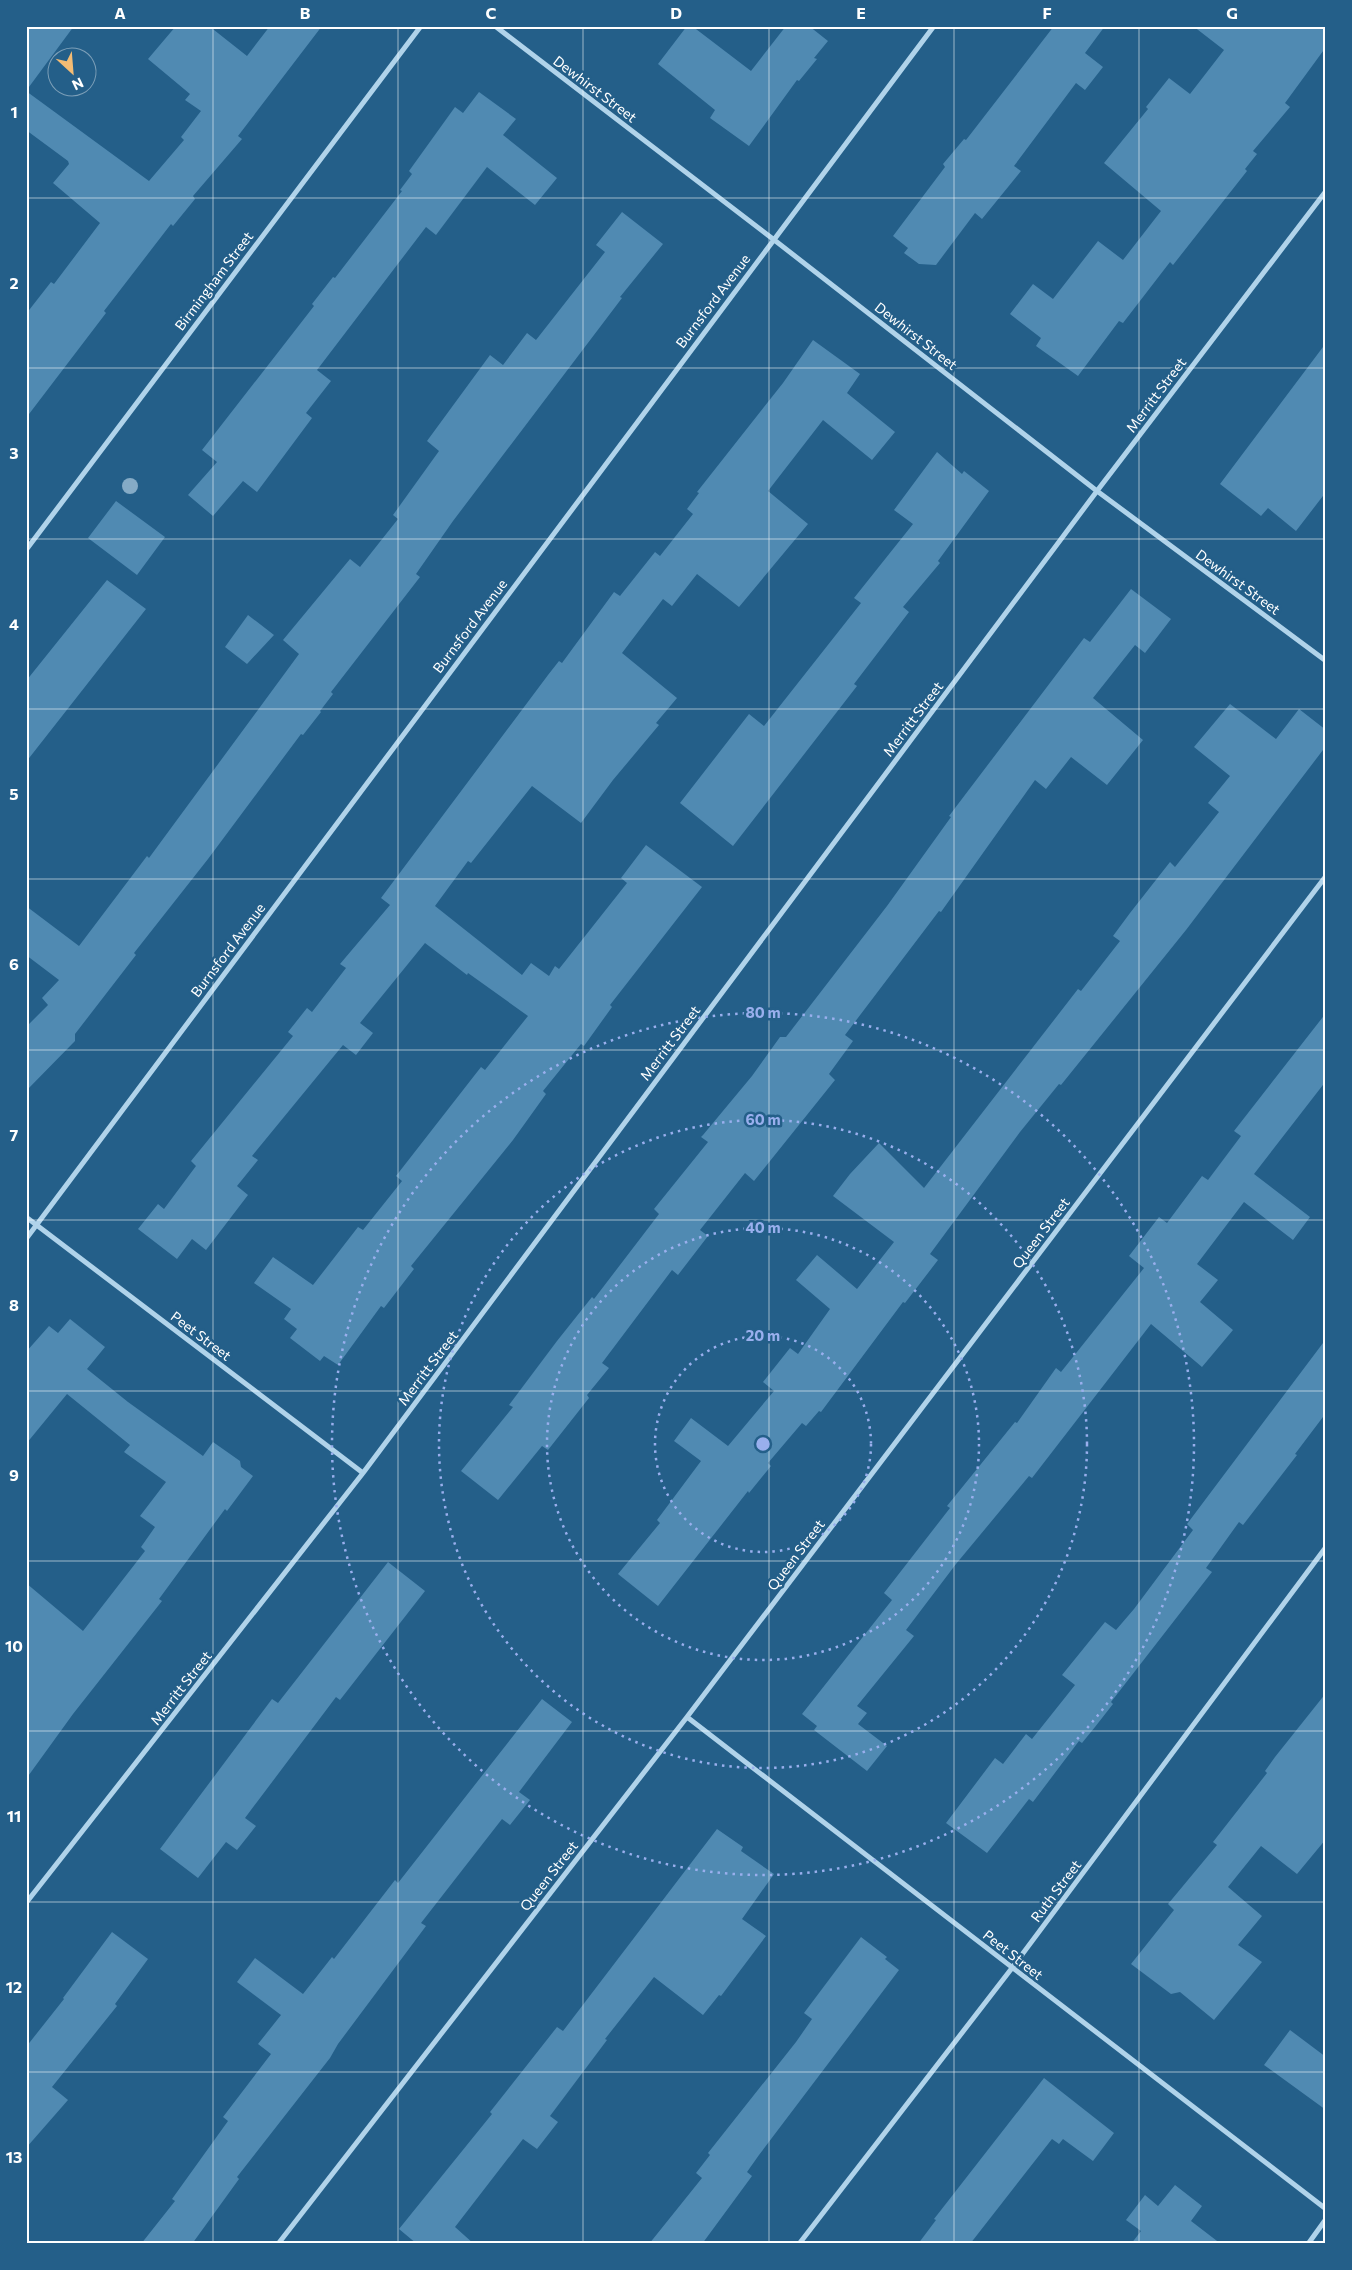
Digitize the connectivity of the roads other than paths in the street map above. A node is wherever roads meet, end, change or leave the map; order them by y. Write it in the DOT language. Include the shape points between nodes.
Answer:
graph roads {
  1 [pos="421,26"];
  2 [pos="495,26"];
  3 [pos="934,26"];
  4 [pos="1326,191"];
  5 [pos="773,238"];
  6 [pos="1097,491"];
  7 [pos="26,550"];
  8 [pos="1326,661"];
  9 [pos="1326,876"];
  10 [pos="26,1217"];
  11 [pos="37,1225"];
  12 [pos="26,1239"];
  13 [pos="363,1473"];
  14 [pos="1326,1547"];
  15 [pos="687,1717"];
  16 [pos="26,1903"];
  17 [pos="1012,1968"];
  18 [pos="1326,2210"];
  19 [pos="1326,2219"];
  20 [pos="278,2244"];
  21 [pos="799,2244"];
  22 [pos="1308,2244"];
  1 -- 7 [label="street, Birmingham Street"];
  2 -- 5 [label="street, Dewhirst Street"];
  3 -- 5 [label="street, Burnsford Avenue"];
  4 -- 6 [label="street, Merritt Street"];
  5 -- 6 [label="street, Dewhirst Street"];
  5 -- 11 [label="street, Burnsford Avenue"];
  6 -- 8 [label="street, Dewhirst Street"];
  6 -- 13 [label="street, Merritt Street"];
  9 -- 15 [label="street, Queen Street"];
  10 -- 11 [label="street, Peet Street"];
  11 -- 12 [label="street, Burnsford Avenue"];
  11 -- 13 [label="street, Peet Street"];
  13 -- 16 [label="street, Merritt Street"];
  14 -- 17 [label="street, Ruth Street"];
  15 -- 17 [label="street, Peet Street"];
  15 -- 20 [label="street, Queen Street"];
  17 -- 18 [label="street, Peet Street"];
  17 -- 21 [label="street, Ruth Street"];
  19 -- 22 [label="street"];
}
